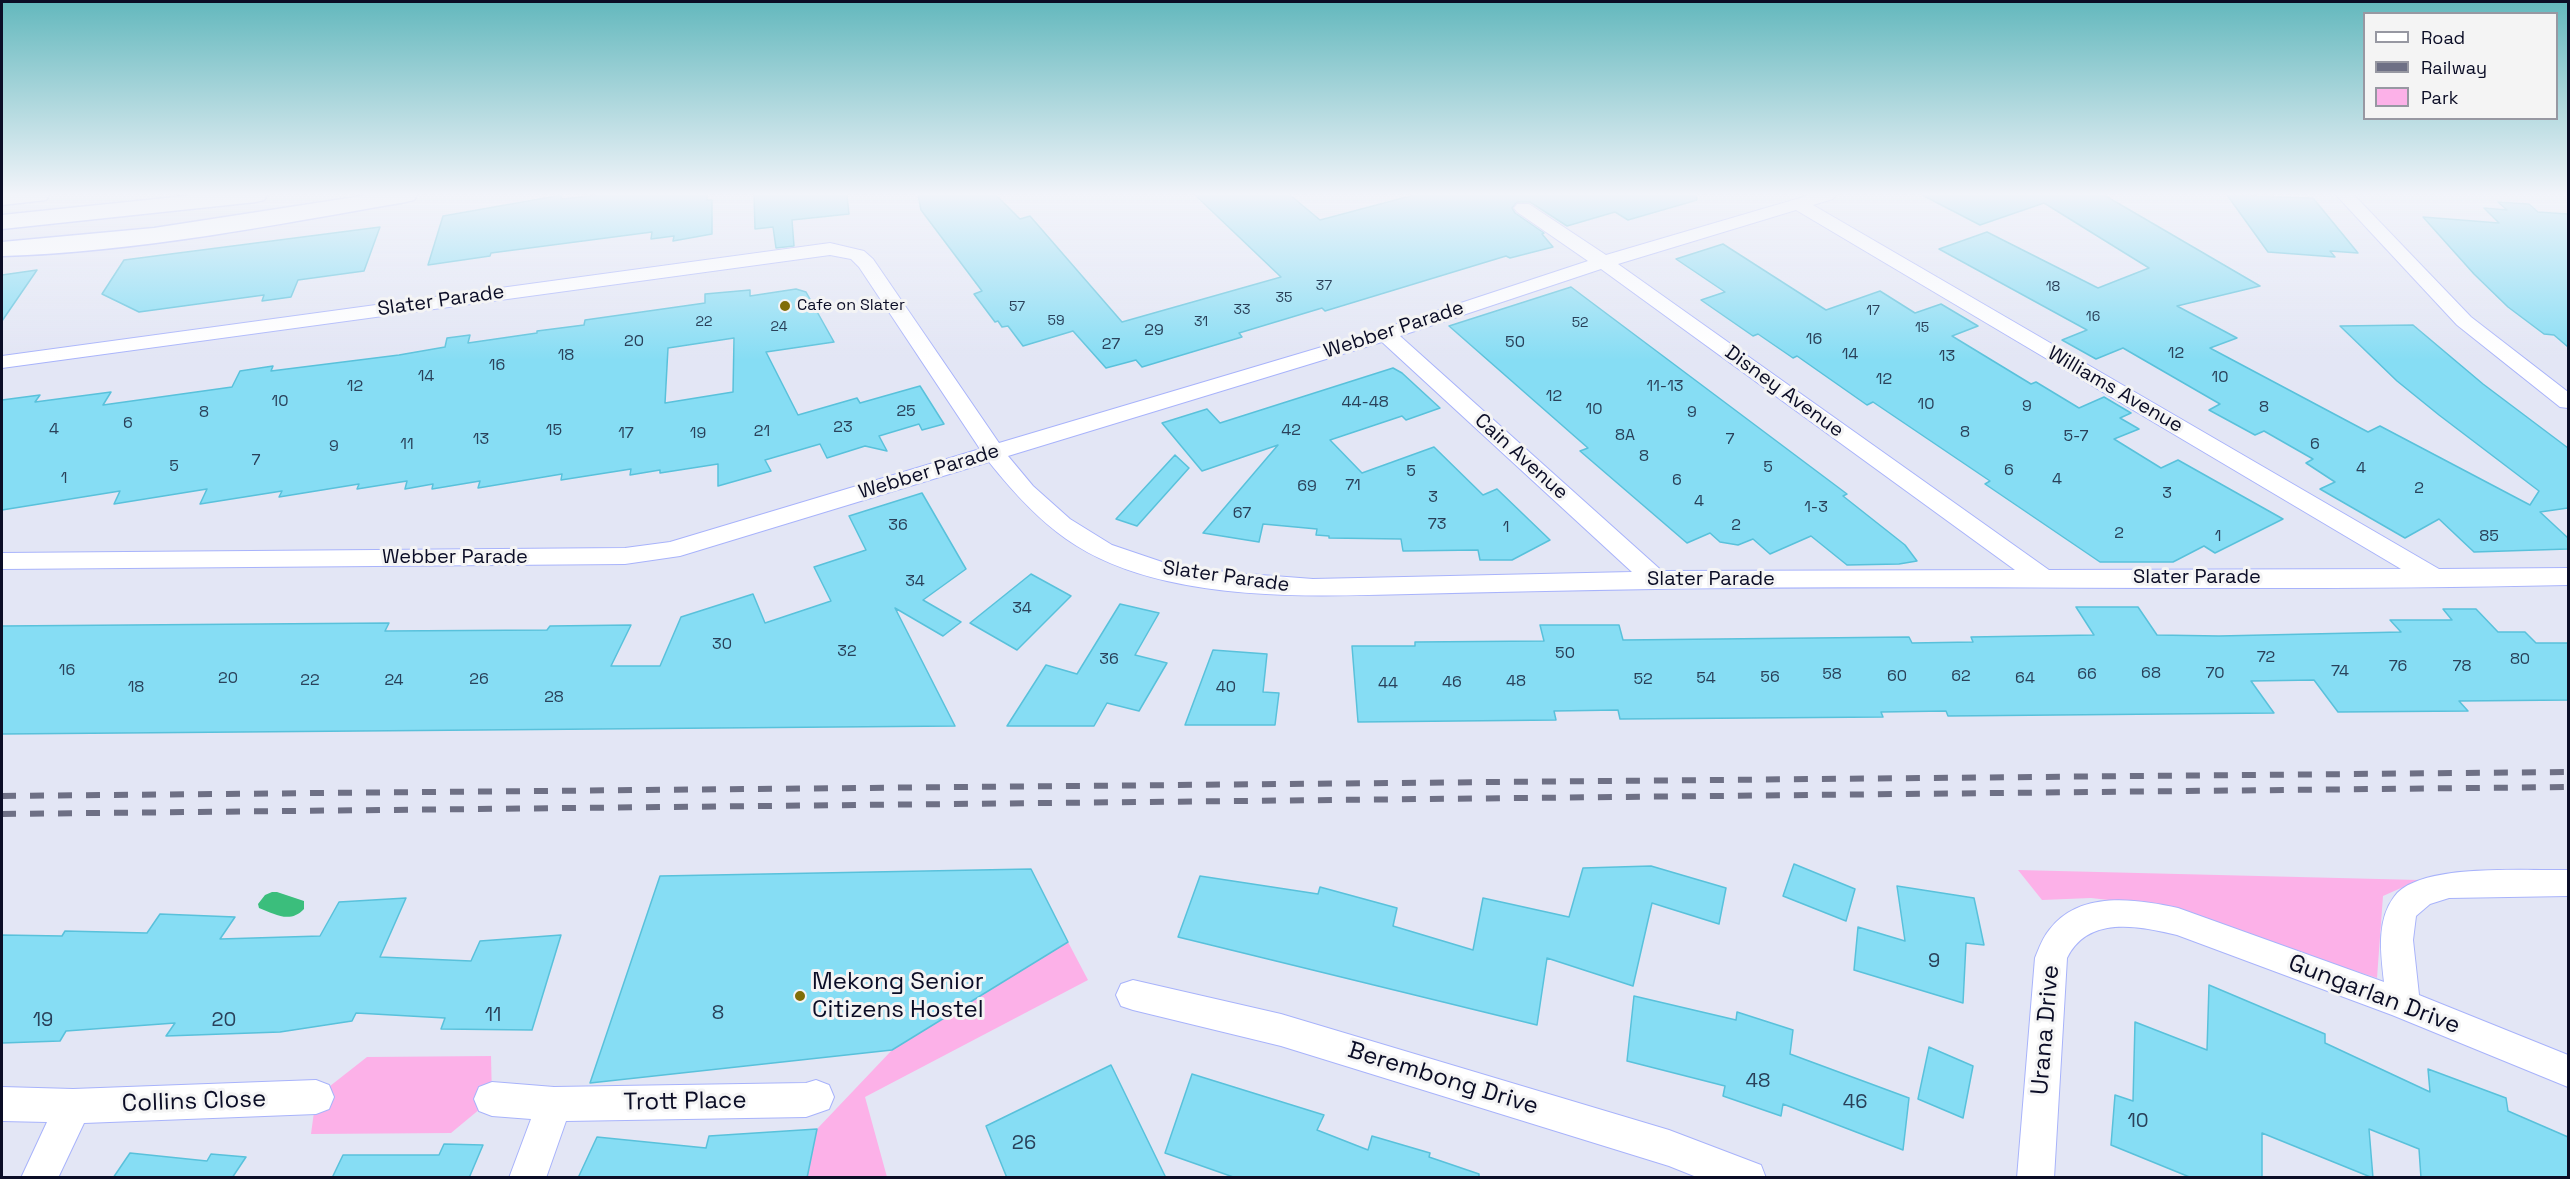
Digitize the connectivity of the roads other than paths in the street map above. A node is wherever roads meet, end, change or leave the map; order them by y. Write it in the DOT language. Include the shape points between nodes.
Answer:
graph roads {
  1 [pos="823,250"];
  2 [pos="835,250"];
  3 [pos="1585,250"];
  4 [pos="1643,250"];
  5 [pos="1876,250"];
  6 [pos="2397,250"];
  7 [pos="1603,262"];
  8 [pos="1386,334"];
  9 [pos="2,362"];
  10 [pos="2568,402"];
  11 [pos="993,452"];
  12 [pos="2,561"];
  13 [pos="2433,577"];
  14 [pos="2568,577"];
  15 [pos="2043,578"];
  16 [pos="1656,580"];
  17 [pos="2568,883"];
  18 [pos="2178,922"];
  19 [pos="1133,995"];
  20 [pos="2403,1004"];
  21 [pos="2568,1071"];
  22 [pos="316,1097"];
  23 [pos="816,1097"];
  24 [pos="492,1099"];
  25 [pos="2,1104"];
  26 [pos="554,1104"];
  27 [pos="73,1107"];
  28 [pos="39,1178"];
  29 [pos="527,1178"];
  30 [pos="1748,1178"];
  31 [pos="2035,1178"];
  1 -- 9 [label="street, Slater Parade"];
  2 -- 11 [label="street, Slater Parade" via="857,255 866,263"];
  3 -- 7 [label="street, Disney Avenue"];
  4 -- 7 [label="street, Webber Parade"];
  5 -- 13 [label="street, Williams Avenue"];
  6 -- 10 [label="street" via="2464,321"];
  7 -- 8 [label="street, Webber Parade"];
  7 -- 15 [label="street, Disney Avenue"];
  8 -- 11 [label="street, Webber Parade"];
  8 -- 16 [label="street, Cain Avenue"];
  11 -- 12 [label="street, Webber Parade" via="671,550 646,554"];
  11 -- 16 [label="street, Slater Parade" via="1025,491 1061,525 1103,551 1169,573 1313,588"];
  13 -- 14 [label="street, Slater Parade"];
  13 -- 15 [label="street, Slater Parade"];
  15 -- 16 [label="street, Slater Parade"];
  17 -- 20 [label="street" via="2449,885 2433,888 2411,900 2403,908 2398,937"];
  18 -- 20 [label="street, Gungarlan Drive"];
  18 -- 31 [label="street, Urana Drive" via="2151,915 2109,913 2076,925 2062,935 2055,947 2048,989"];
  19 -- 30 [label="street, Berembong Drive" via="1281,1030 1669,1148"];
  20 -- 21 [label="street, Gungarlan Drive"];
  22 -- 27 [label="street, Collins Close"];
  23 -- 26 [label="street, Trott Place"];
  24 -- 26 [label="street, Trott Place"];
  25 -- 27 [label="street, Collins Close"];
  26 -- 29 [label="street"];
  27 -- 28 [label="street"];
}
